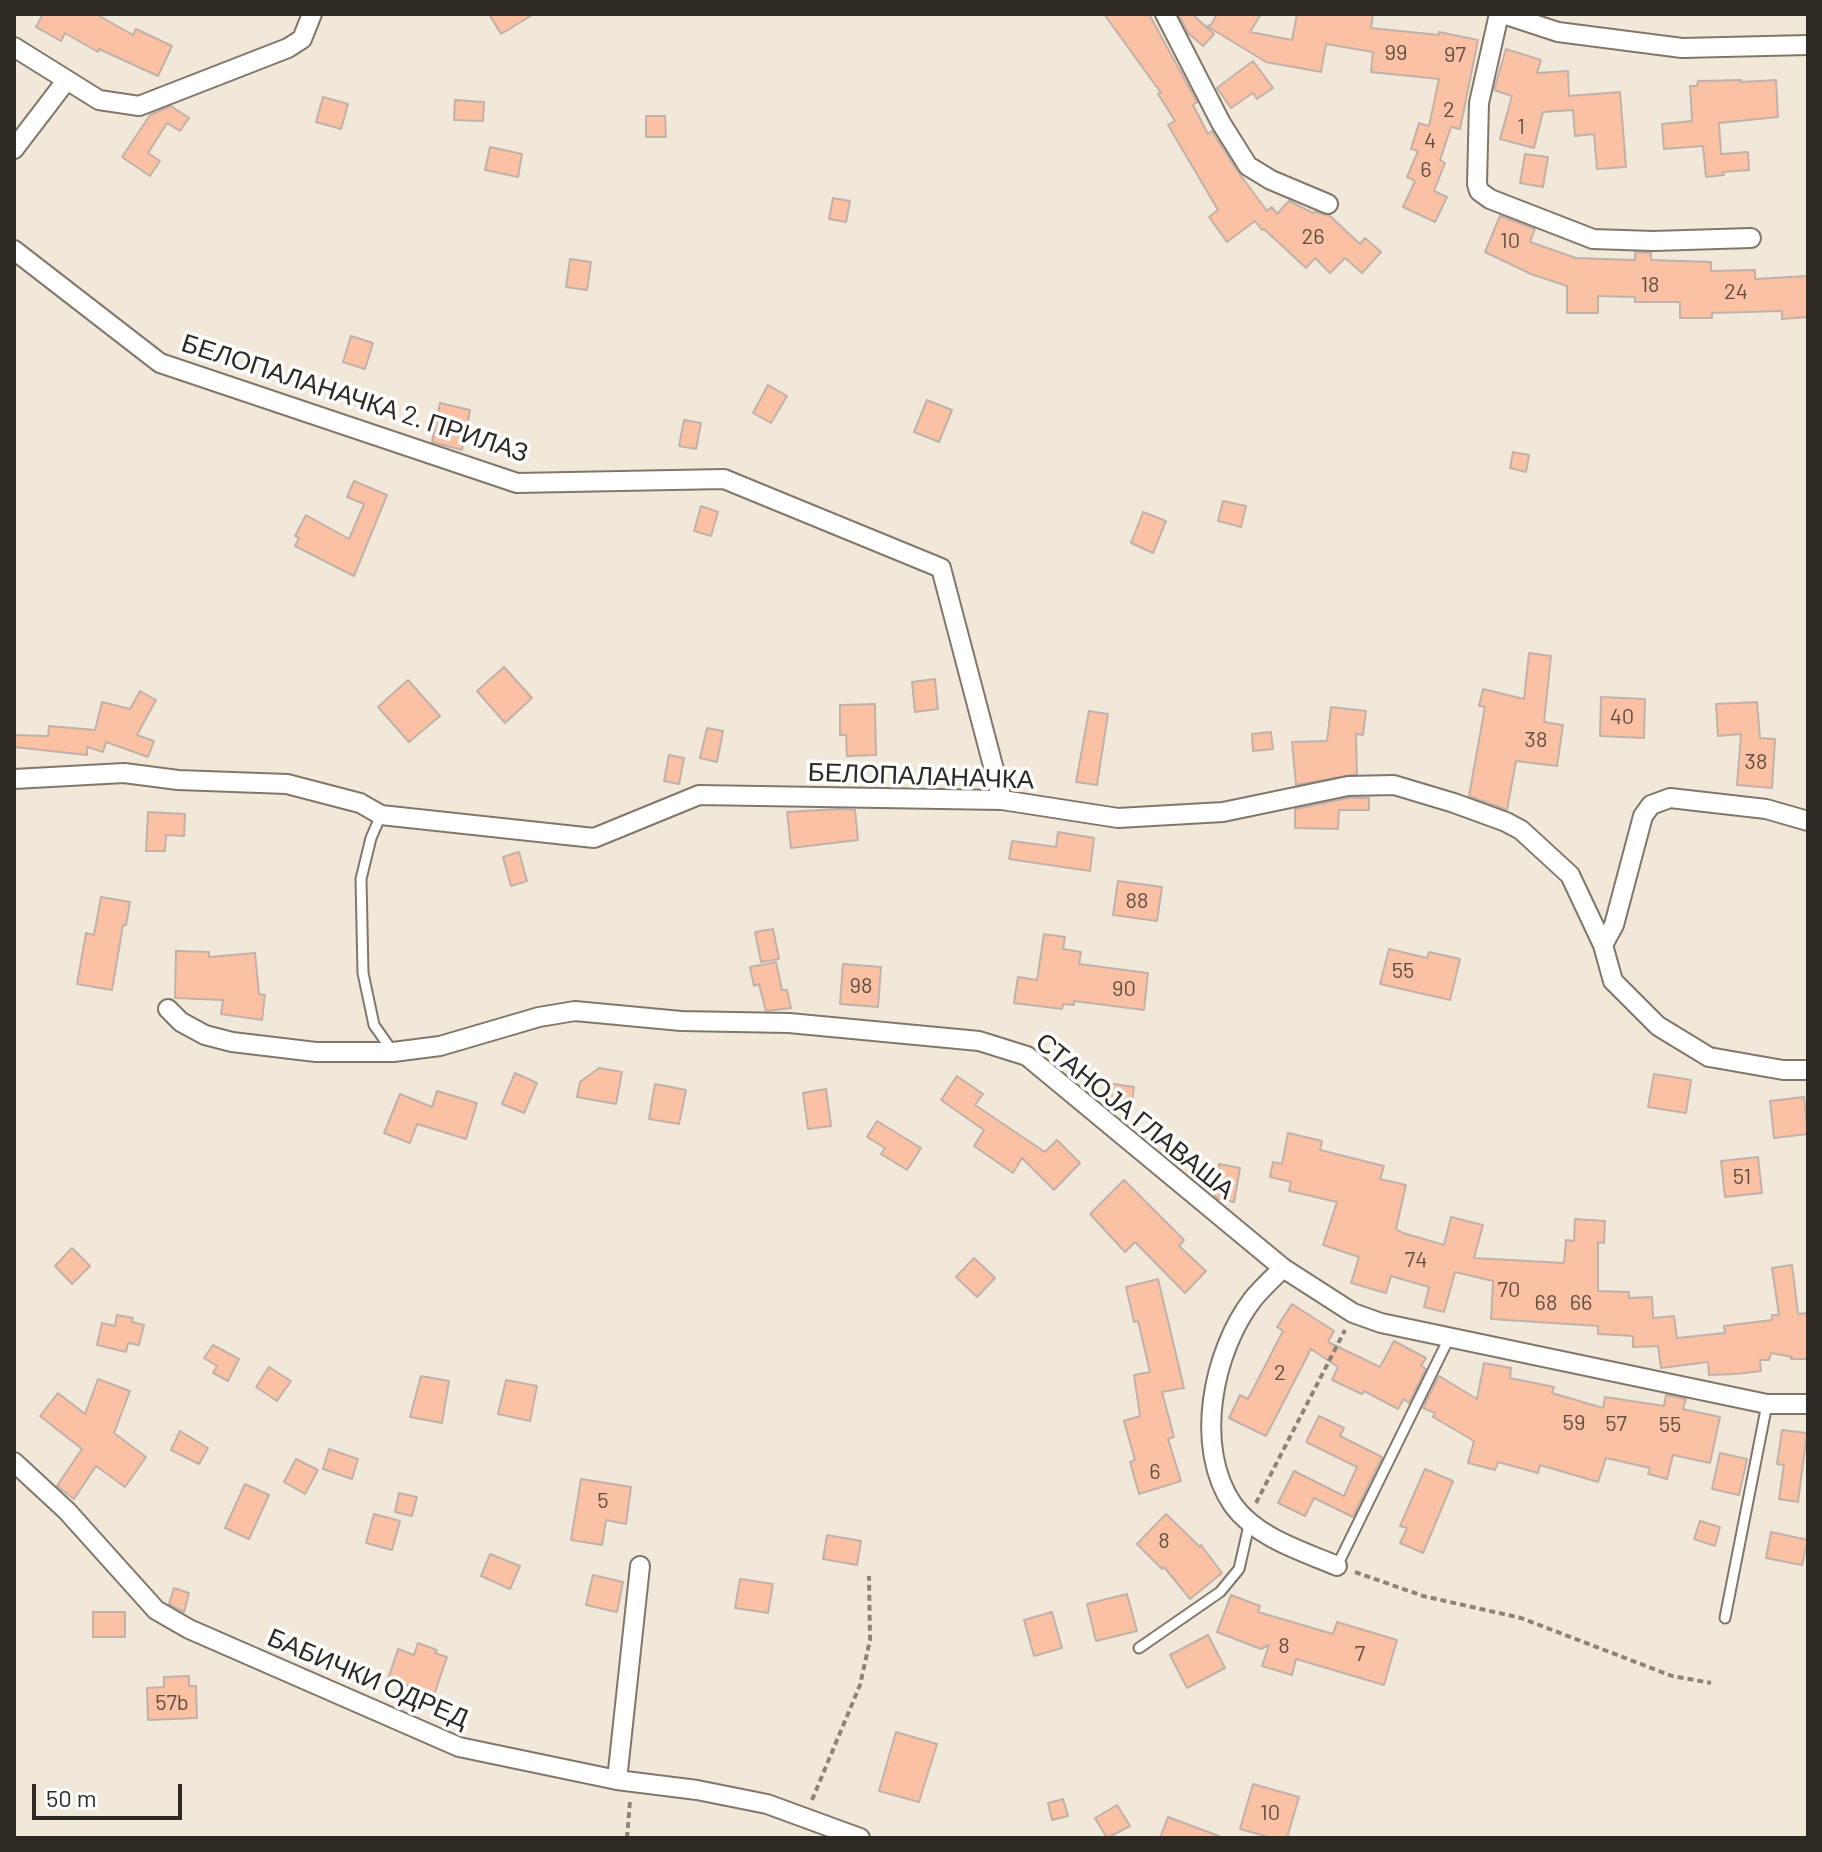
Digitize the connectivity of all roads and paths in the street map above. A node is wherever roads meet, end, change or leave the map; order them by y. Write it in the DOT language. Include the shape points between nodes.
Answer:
graph roads {
  1 [pos="312,14"];
  2 [pos="1165,14"];
  3 [pos="1501,14"];
  4 [pos="1808,45"];
  5 [pos="14,47"];
  6 [pos="66,81"];
  7 [pos="14,149"];
  8 [pos="1328,204"];
  9 [pos="1751,238"];
  10 [pos="14,250"];
  11 [pos="14,779"];
  12 [pos="1002,800"];
  13 [pos="381,815"];
  14 [pos="1808,821"];
  15 [pos="1603,945"];
  16 [pos="168,1009"];
  17 [pos="393,1052"];
  18 [pos="1808,1070"];
  19 [pos="1283,1268"];
  20 [pos="1353,1313"];
  21 [pos="1450,1336"];
  22 [pos="1767,1404"];
  23 [pos="1808,1404"];
  24 [pos="14,1462"];
  25 [pos="1250,1521"];
  26 [pos="640,1566"];
  27 [pos="1337,1566"];
  28 [pos="869,1576"];
  29 [pos="1725,1618"];
  30 [pos="1139,1648"];
  31 [pos="1711,1683"];
  32 [pos="627,1781"];
  33 [pos="804,1817"];
  34 [pos="627,1838"];
  35 [pos="860,1838"];
  1 -- 6 [label="street" via="302,39 288,48 139,106 99,100"];
  2 -- 8 [label="street" via="1248,166"];
  3 -- 4 [label="street" via="1558,32 1682,48"];
  3 -- 9 [label="street" via="1479,103 1479,191 1593,239"];
  5 -- 6 [label="street"];
  6 -- 7 [label="street"];
  10 -- 12 [label="street, БЕЛОПАЛАНАЧКА 2. ПРИЛАЗ" via="160,363 517,483 724,479 941,568"];
  11 -- 13 [label="street, БЕЛОПАЛАНАЧКА" via="124,773 287,784 360,803"];
  12 -- 13 [label="street, БЕЛОПАЛАНАЧКА" via="699,795 594,838"];
  12 -- 15 [label="street, БЕЛОПАЛАНАЧКА" via="1118,818 1223,812 1348,786 1394,785 1521,830 1570,875"];
  13 -- 17 [label="lane" via="361,879 363,973 374,1025"];
  14 -- 15 [label="street" via="1766,809 1670,798 1651,805"];
  15 -- 18 [label="street, БЕЛОПАЛАНАЧКА" via="1613,981 1658,1026 1709,1057"];
  16 -- 17 [label="street, СТАНОЈА ГЛАВАША" via="205,1035 232,1042 316,1052"];
  17 -- 19 [label="street, СТАНОЈА ГЛАВАША" via="440,1046 575,1011 979,1041 1027,1056"];
  19 -- 20 [label="street, СТАНОЈА ГЛАВАША"];
  19 -- 25 [label="street" via="1253,1298 1233,1330 1214,1392 1214,1455 1234,1506"];
  20 -- 21 [label="street, СТАНОЈА ГЛАВАША"];
  20 -- 25 [label="path"];
  21 -- 22 [label="street, СТАНОЈА ГЛАВАША"];
  21 -- 27 [label="lane"];
  22 -- 23 [label="street, СТАНОЈА ГЛАВАША"];
  22 -- 29 [label="lane"];
  24 -- 32 [label="street, БАБИЧКИ ОДРЕД" via="156,1610 189,1629 459,1747"];
  25 -- 27 [label="street" via="1267,1535"];
  25 -- 30 [label="lane" via="1239,1569 1220,1592"];
  26 -- 32 [label="street"];
  27 -- 31 [label="path" via="1423,1596 1521,1618 1672,1676"];
  28 -- 33 [label="path" via="870,1640 860,1685"];
  32 -- 33 [label="street, БАБИЧКИ ОДРЕД" via="767,1804"];
  32 -- 34 [label="path"];
  33 -- 35 [label="street, БАБИЧКИ ОДРЕД"];
}
